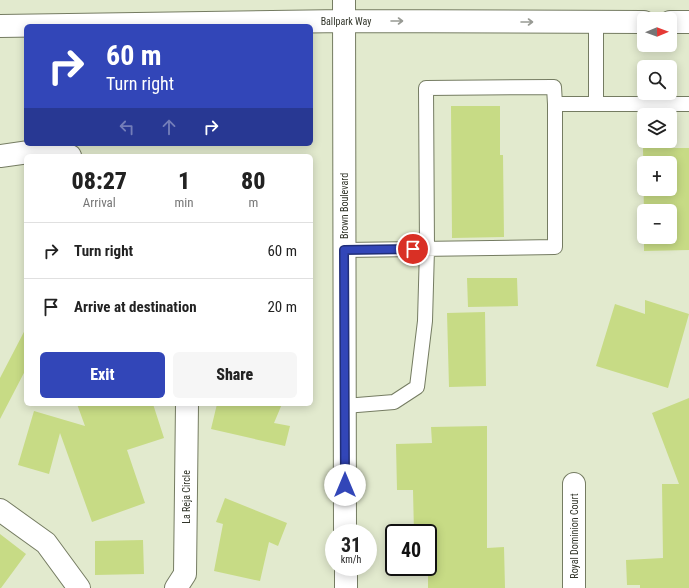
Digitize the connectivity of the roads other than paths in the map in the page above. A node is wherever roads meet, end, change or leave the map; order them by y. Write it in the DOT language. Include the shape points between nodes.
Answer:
graph roads {
  1 [pos="344,10"];
  2 [pos="596,22"];
  3 [pos="637,22"];
  4 [pos="677,22"];
  5 [pos="689,22"];
  6 [pos="43,24"];
  7 [pos="24,25"];
  8 [pos="0,26"];
  9 [pos="555,104"];
  10 [pos="596,104"];
  11 [pos="689,104"];
  12 [pos="61,154"];
  13 [pos="0,156"];
  14 [pos="427,249"];
  15 [pos="344,250"];
  16 [pos="187,406"];
  17 [pos="345,406"];
  18 [pos="574,484"];
  19 [pos="0,510"];
  20 [pos="345,524"];
  21 [pos="346,576"];
  22 [pos="79,588"];
  23 [pos="176,588"];
  24 [pos="346,588"];
  25 [pos="574,588"];
  1 -- 2 [label="street, Ballpark Way, one-way"];
  1 -- 6 [label="street, Ballpark Way"];
  1 -- 15 [label="street, Brown Boulevard"];
  2 -- 3 [label="street, Ballpark Way"];
  2 -- 10 [label="lane"];
  4 -- 5 [label="street"];
  7 -- 8 [label="street, Ballpark Way"];
  9 -- 10 [label="lane"];
  9 -- 14 [label="lane" via="554,247"];
  9 -- 14 [label="lane" via="554,87 426,88"];
  10 -- 11 [label="lane"];
  12 -- 13 [label="street" via="43,150"];
  14 -- 15 [label="lane"];
  14 -- 17 [label="lane" via="425,321 416,387 394,402"];
  15 -- 17 [label="street, Brown Boulevard"];
  16 -- 23 [label="street, La Reja Circle" via="185,574"];
  17 -- 20 [label="street, Brown Boulevard"];
  18 -- 25 [label="street, Royal Dominion Court"];
  19 -- 22 [label="street" via="46,543"];
  21 -- 24 [label="street"];
}
